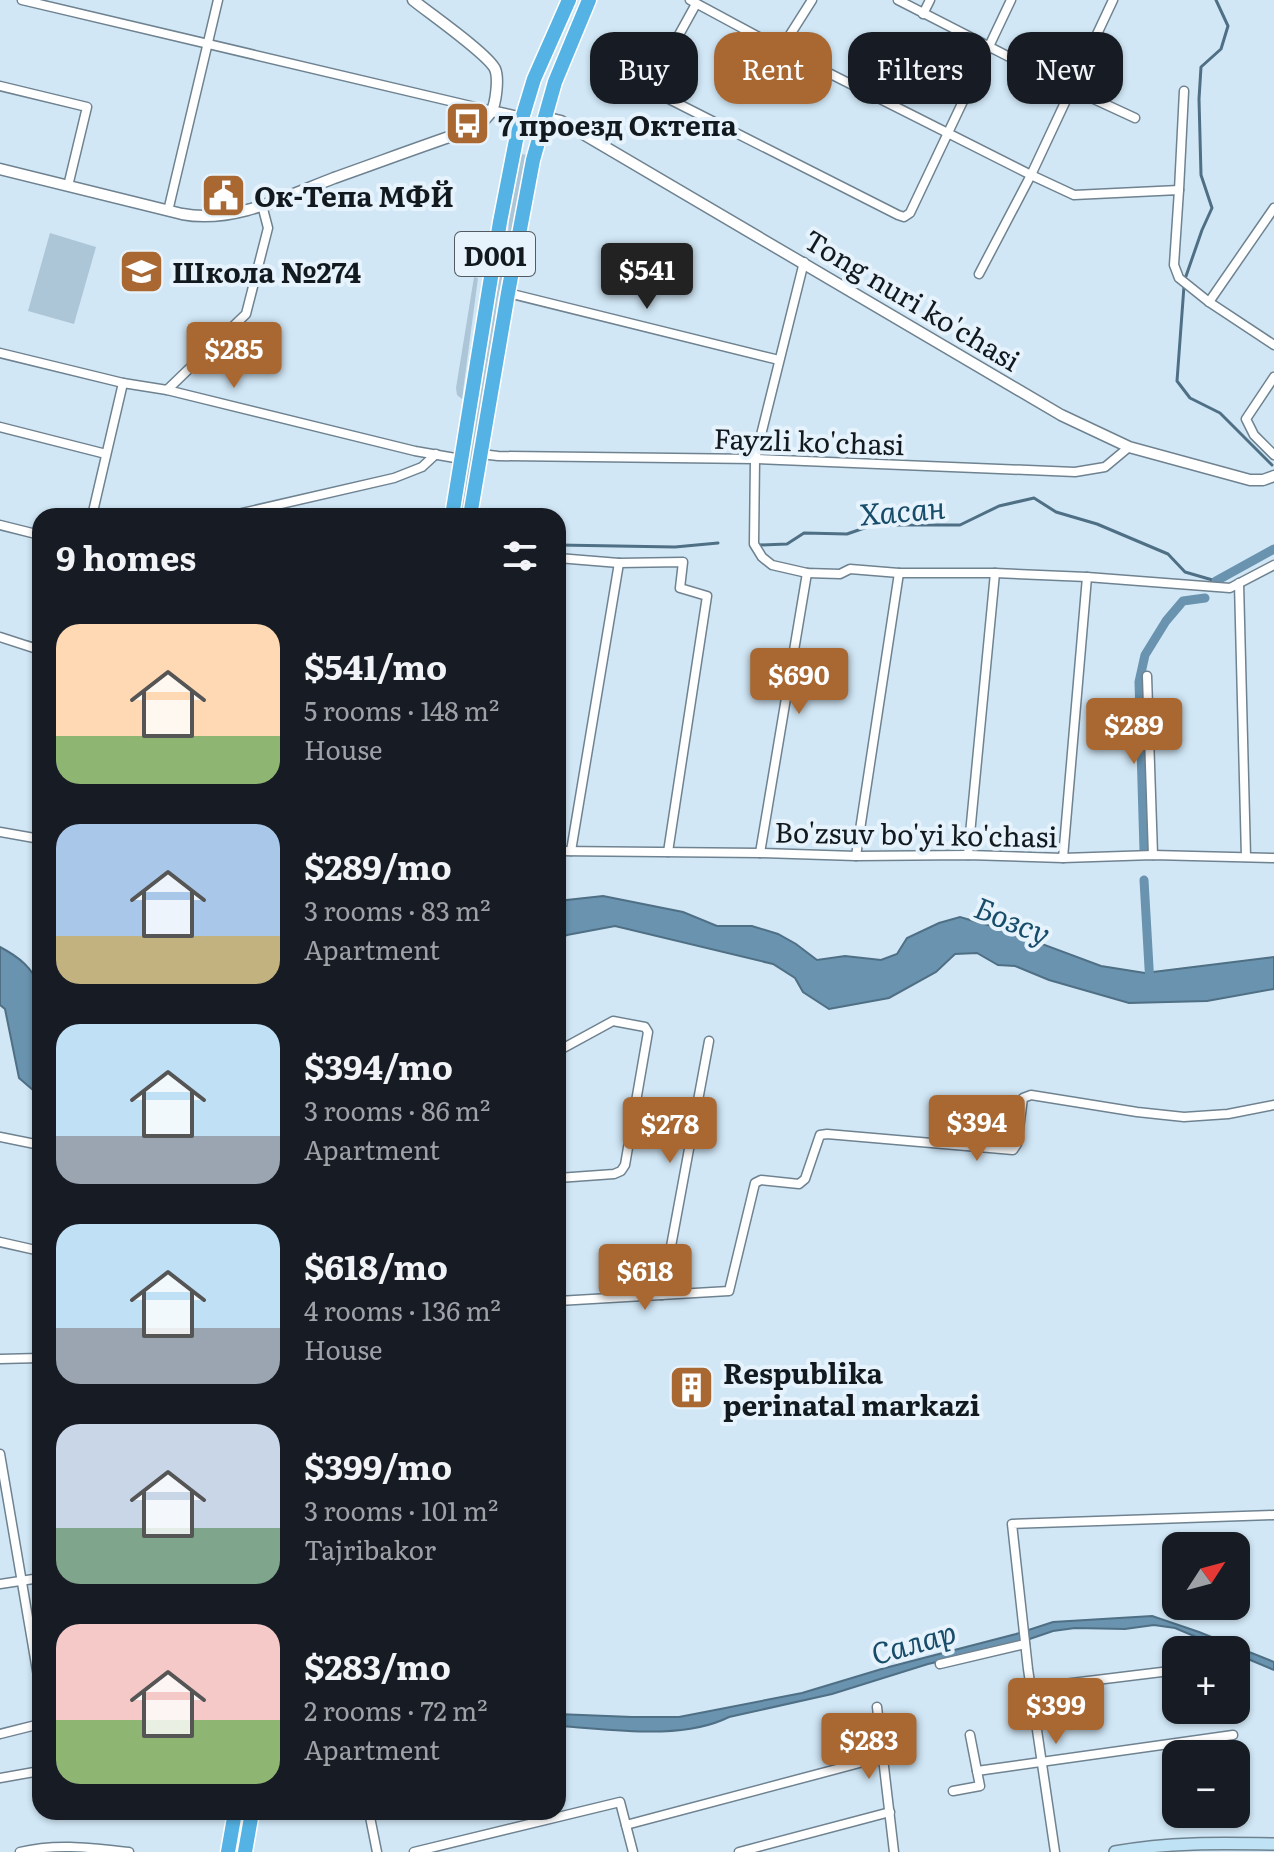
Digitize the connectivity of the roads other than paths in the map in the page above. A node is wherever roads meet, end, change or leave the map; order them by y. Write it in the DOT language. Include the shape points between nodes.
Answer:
graph roads {
  1 [pos="22,0"];
  2 [pos="218,0"];
  3 [pos="413,0"];
  4 [pos="569,0"];
  5 [pos="589,0"];
  6 [pos="812,0"];
  7 [pos="898,0"];
  8 [pos="930,0"];
  9 [pos="1011,0"];
  10 [pos="1113,0"];
  11 [pos="693,2"];
  12 [pos="923,14"];
  13 [pos="749,32"];
  14 [pos="792,32"];
  15 [pos="958,32"];
  16 [pos="1097,32"];
  17 [pos="991,41"];
  18 [pos="208,44"];
  19 [pos="832,75"];
  20 [pos="0,86"];
  21 [pos="1184,91"];
  22 [pos="962,104"];
  23 [pos="1063,104"];
  24 [pos="1105,104"];
  25 [pos="492,111"];
  26 [pos="544,117"];
  27 [pos="522,118"];
  28 [pos="1135,118"];
  29 [pos="949,134"];
  30 [pos="0,169"];
  31 [pos="1031,175"];
  32 [pos="68,186"];
  33 [pos="1179,190"];
  34 [pos="262,205"];
  35 [pos="1274,208"];
  36 [pos="168,211"];
  37 [pos="804,262"];
  38 [pos="979,274"];
  39 [pos="508,293"];
  40 [pos="1209,302"];
  41 [pos="1274,345"];
  42 [pos="0,353"];
  43 [pos="779,360"];
  44 [pos="1274,377"];
  45 [pos="123,383"];
  46 [pos="167,390"];
  47 [pos="0,427"];
  48 [pos="1129,447"];
  49 [pos="106,454"];
  50 [pos="436,454"];
  51 [pos="481,454"];
  52 [pos="1274,455"];
  53 [pos="461,459"];
  54 [pos="755,459"];
  55 [pos="1274,476"];
  56 [pos="94,508"];
  57 [pos="264,508"];
  58 [pos="453,508"];
  59 [pos="471,508"];
  60 [pos="0,525"];
  61 [pos="32,533"];
  62 [pos="566,559"];
  63 [pos="619,563"];
  64 [pos="1274,565"];
  65 [pos="807,573"];
  66 [pos="899,573"];
  67 [pos="995,573"];
  68 [pos="1087,577"];
  69 [pos="1239,583"];
  70 [pos="0,637"];
  71 [pos="32,647"];
  72 [pos="1147,676"];
  73 [pos="0,832"];
  74 [pos="32,838"];
  75 [pos="566,851"];
  76 [pos="571,851"];
  77 [pos="668,852"];
  78 [pos="760,853"];
  79 [pos="968,855"];
  80 [pos="1153,855"];
  81 [pos="856,856"];
  82 [pos="1246,857"];
  83 [pos="1063,858"];
  84 [pos="1274,858"];
  85 [pos="709,1041"];
  86 [pos="566,1047"];
  87 [pos="1274,1105"];
  88 [pos="0,1137"];
  89 [pos="32,1143"];
  90 [pos="566,1177"];
  91 [pos="0,1242"];
  92 [pos="32,1249"];
  93 [pos="662,1295"];
  94 [pos="566,1301"];
  95 [pos="32,1358"];
  96 [pos="0,1359"];
  97 [pos="0,1454"];
  98 [pos="1274,1515"];
  99 [pos="32,1579"];
  100 [pos="23,1580"];
  101 [pos="0,1584"];
  102 [pos="32,1637"];
  103 [pos="1025,1644"];
  104 [pos="940,1664"];
  105 [pos="1162,1672"];
  106 [pos="1031,1688"];
  107 [pos="877,1707"];
  108 [pos="32,1726"];
  109 [pos="0,1734"];
  110 [pos="970,1735"];
  111 [pos="1233,1735"];
  112 [pos="882,1757"];
  113 [pos="1042,1762"];
  114 [pos="977,1771"];
  115 [pos="32,1772"];
  116 [pos="0,1778"];
  117 [pos="953,1791"];
  118 [pos="890,1812"];
  119 [pos="566,1815"];
  120 [pos="234,1820"];
  121 [pos="251,1820"];
  122 [pos="371,1820"];
  123 [pos="546,1820"];
  124 [pos="626,1825"];
  125 [pos="1274,1844"];
  126 [pos="1202,1847"];
  127 [pos="20,1852"];
  128 [pos="129,1852"];
  129 [pos="228,1852"];
  130 [pos="245,1852"];
  131 [pos="377,1852"];
  132 [pos="414,1852"];
  133 [pos="633,1852"];
  134 [pos="739,1852"];
  135 [pos="894,1852"];
  136 [pos="1055,1852"];
  137 [pos="1115,1852"];
  1 -- 18 [label="street"];
  2 -- 18 [label="street"];
  3 -- 25 [label="street" via="494,68"];
  4 -- 27 [label="highway, D001"];
  5 -- 26 [label="highway, D001"];
  6 -- 14 [label="street"];
  7 -- 12 [label="street"];
  8 -- 12 [label="street"];
  9 -- 17 [label="street"];
  10 -- 16 [label="street"];
  11 -- 13 [label="street"];
  11 -- 29 [label="street" via="654,80 663,96 904,217"];
  12 -- 15 [label="street"];
  18 -- 25 [label="street"];
  18 -- 36 [label="street"];
  19 -- 29 [label="street"];
  20 -- 32 [label="street" via="87,107"];
  21 -- 33 [label="street"];
  22 -- 29 [label="street"];
  23 -- 31 [label="street"];
  24 -- 28 [label="street"];
  25 -- 27 [label="street"];
  25 -- 34 [label="street" via="478,127"];
  26 -- 27 [label="highway"];
  26 -- 37 [label="street, Tong nuri ko'chasi" via="561,121"];
  26 -- 39 [label="highway, D001"];
  27 -- 53 [label="highway, D001"];
  29 -- 31 [label="street"];
  30 -- 32 [label="street"];
  31 -- 33 [label="street" via="1074,195"];
  31 -- 38 [label="street"];
  32 -- 36 [label="street"];
  33 -- 40 [label="street" via="1174,265 1179,278"];
  34 -- 36 [label="street" via="210,217"];
  34 -- 46 [label="street" via="268,228 246,314"];
  35 -- 40 [label="street"];
  37 -- 43 [label="street"];
  37 -- 48 [label="street, Tong nuri ko'chasi" via="1061,415"];
  39 -- 43 [label="street"];
  39 -- 51 [label="highway, D001"];
  40 -- 41 [label="street"];
  42 -- 45 [label="street"];
  43 -- 54 [label="street"];
  44 -- 52 [label="street" via="1246,419"];
  45 -- 46 [label="street"];
  45 -- 49 [label="street"];
  46 -- 50 [label="street"];
  47 -- 49 [label="street"];
  48 -- 54 [label="street, Fayzli ko'chasi" via="1105,467 1075,472"];
  48 -- 55 [label="street, Tong nuri ko'chasi" via="1250,480"];
  49 -- 56 [label="street"];
  50 -- 53 [label="street"];
  50 -- 57 [label="street" via="422,467 394,478"];
  51 -- 54 [label="street, Fayzli ko'chasi"];
  51 -- 59 [label="highway, D001"];
  53 -- 58 [label="highway, D001"];
  54 -- 65 [label="street" via="754,544 772,565"];
  60 -- 61 [label="street"];
  62 -- 63 [label="street"];
  63 -- 76 [label="street"];
  63 -- 77 [label="street" via="683,562 680,588 707,596"];
  64 -- 69 [label="street"];
  65 -- 66 [label="street"];
  65 -- 78 [label="street"];
  66 -- 67 [label="street"];
  66 -- 81 [label="street"];
  67 -- 68 [label="street"];
  67 -- 79 [label="street"];
  68 -- 69 [label="street" via="1230,588"];
  68 -- 83 [label="street"];
  69 -- 82 [label="street"];
  70 -- 71 [label="street"];
  72 -- 80 [label="street"];
  73 -- 74 [label="street"];
  75 -- 76 [label="street, Bo'zsuv bo'yi ko'chasi"];
  76 -- 77 [label="street, Bo'zsuv bo'yi ko'chasi"];
  77 -- 78 [label="street, Bo'zsuv bo'yi ko'chasi"];
  78 -- 81 [label="street, Bo'zsuv bo'yi ko'chasi"];
  79 -- 81 [label="street, Bo'zsuv bo'yi ko'chasi"];
  79 -- 83 [label="street, Bo'zsuv bo'yi ko'chasi"];
  80 -- 82 [label="street, Bo'zsuv bo'yi ko'chasi"];
  80 -- 83 [label="street, Bo'zsuv bo'yi ko'chasi"];
  82 -- 84 [label="street, Bo'zsuv bo'yi ko'chasi"];
  85 -- 93 [label="street"];
  86 -- 90 [label="street" via="613,1021 648,1032 625,1165 614,1174"];
  87 -- 93 [label="street" via="1184,1117 1031,1095 1023,1098 1013,1150 820,1135 799,1184 755,1183 729,1291"];
  88 -- 89 [label="street"];
  91 -- 92 [label="street"];
  93 -- 94 [label="street"];
  95 -- 96 [label="street"];
  97 -- 100 [label="street"];
  98 -- 103 [label="street" via="1012,1524"];
  99 -- 100 [label="street"];
  100 -- 101 [label="street"];
  100 -- 102 [label="street"];
  103 -- 104 [label="street"];
  103 -- 106 [label="street"];
  105 -- 106 [label="street"];
  106 -- 113 [label="street"];
  107 -- 112 [label="street"];
  108 -- 109 [label="street"];
  110 -- 114 [label="street"];
  111 -- 113 [label="street"];
  112 -- 118 [label="street"];
  112 -- 124 [label="street"];
  113 -- 114 [label="street"];
  113 -- 136 [label="street"];
  114 -- 117 [label="street" via="980,1786"];
  115 -- 116 [label="street"];
  118 -- 134 [label="street"];
  118 -- 135 [label="street"];
  119 -- 124 [label="street" via="620,1802"];
  120 -- 129 [label="highway"];
  121 -- 130 [label="highway"];
  122 -- 131 [label="street"];
  123 -- 132 [label="street"];
  124 -- 133 [label="street"];
  125 -- 126 [label="main road"];
  126 -- 137 [label="main road" via="1166,1844"];
  127 -- 128 [label="street" via="72,1846"];
}
